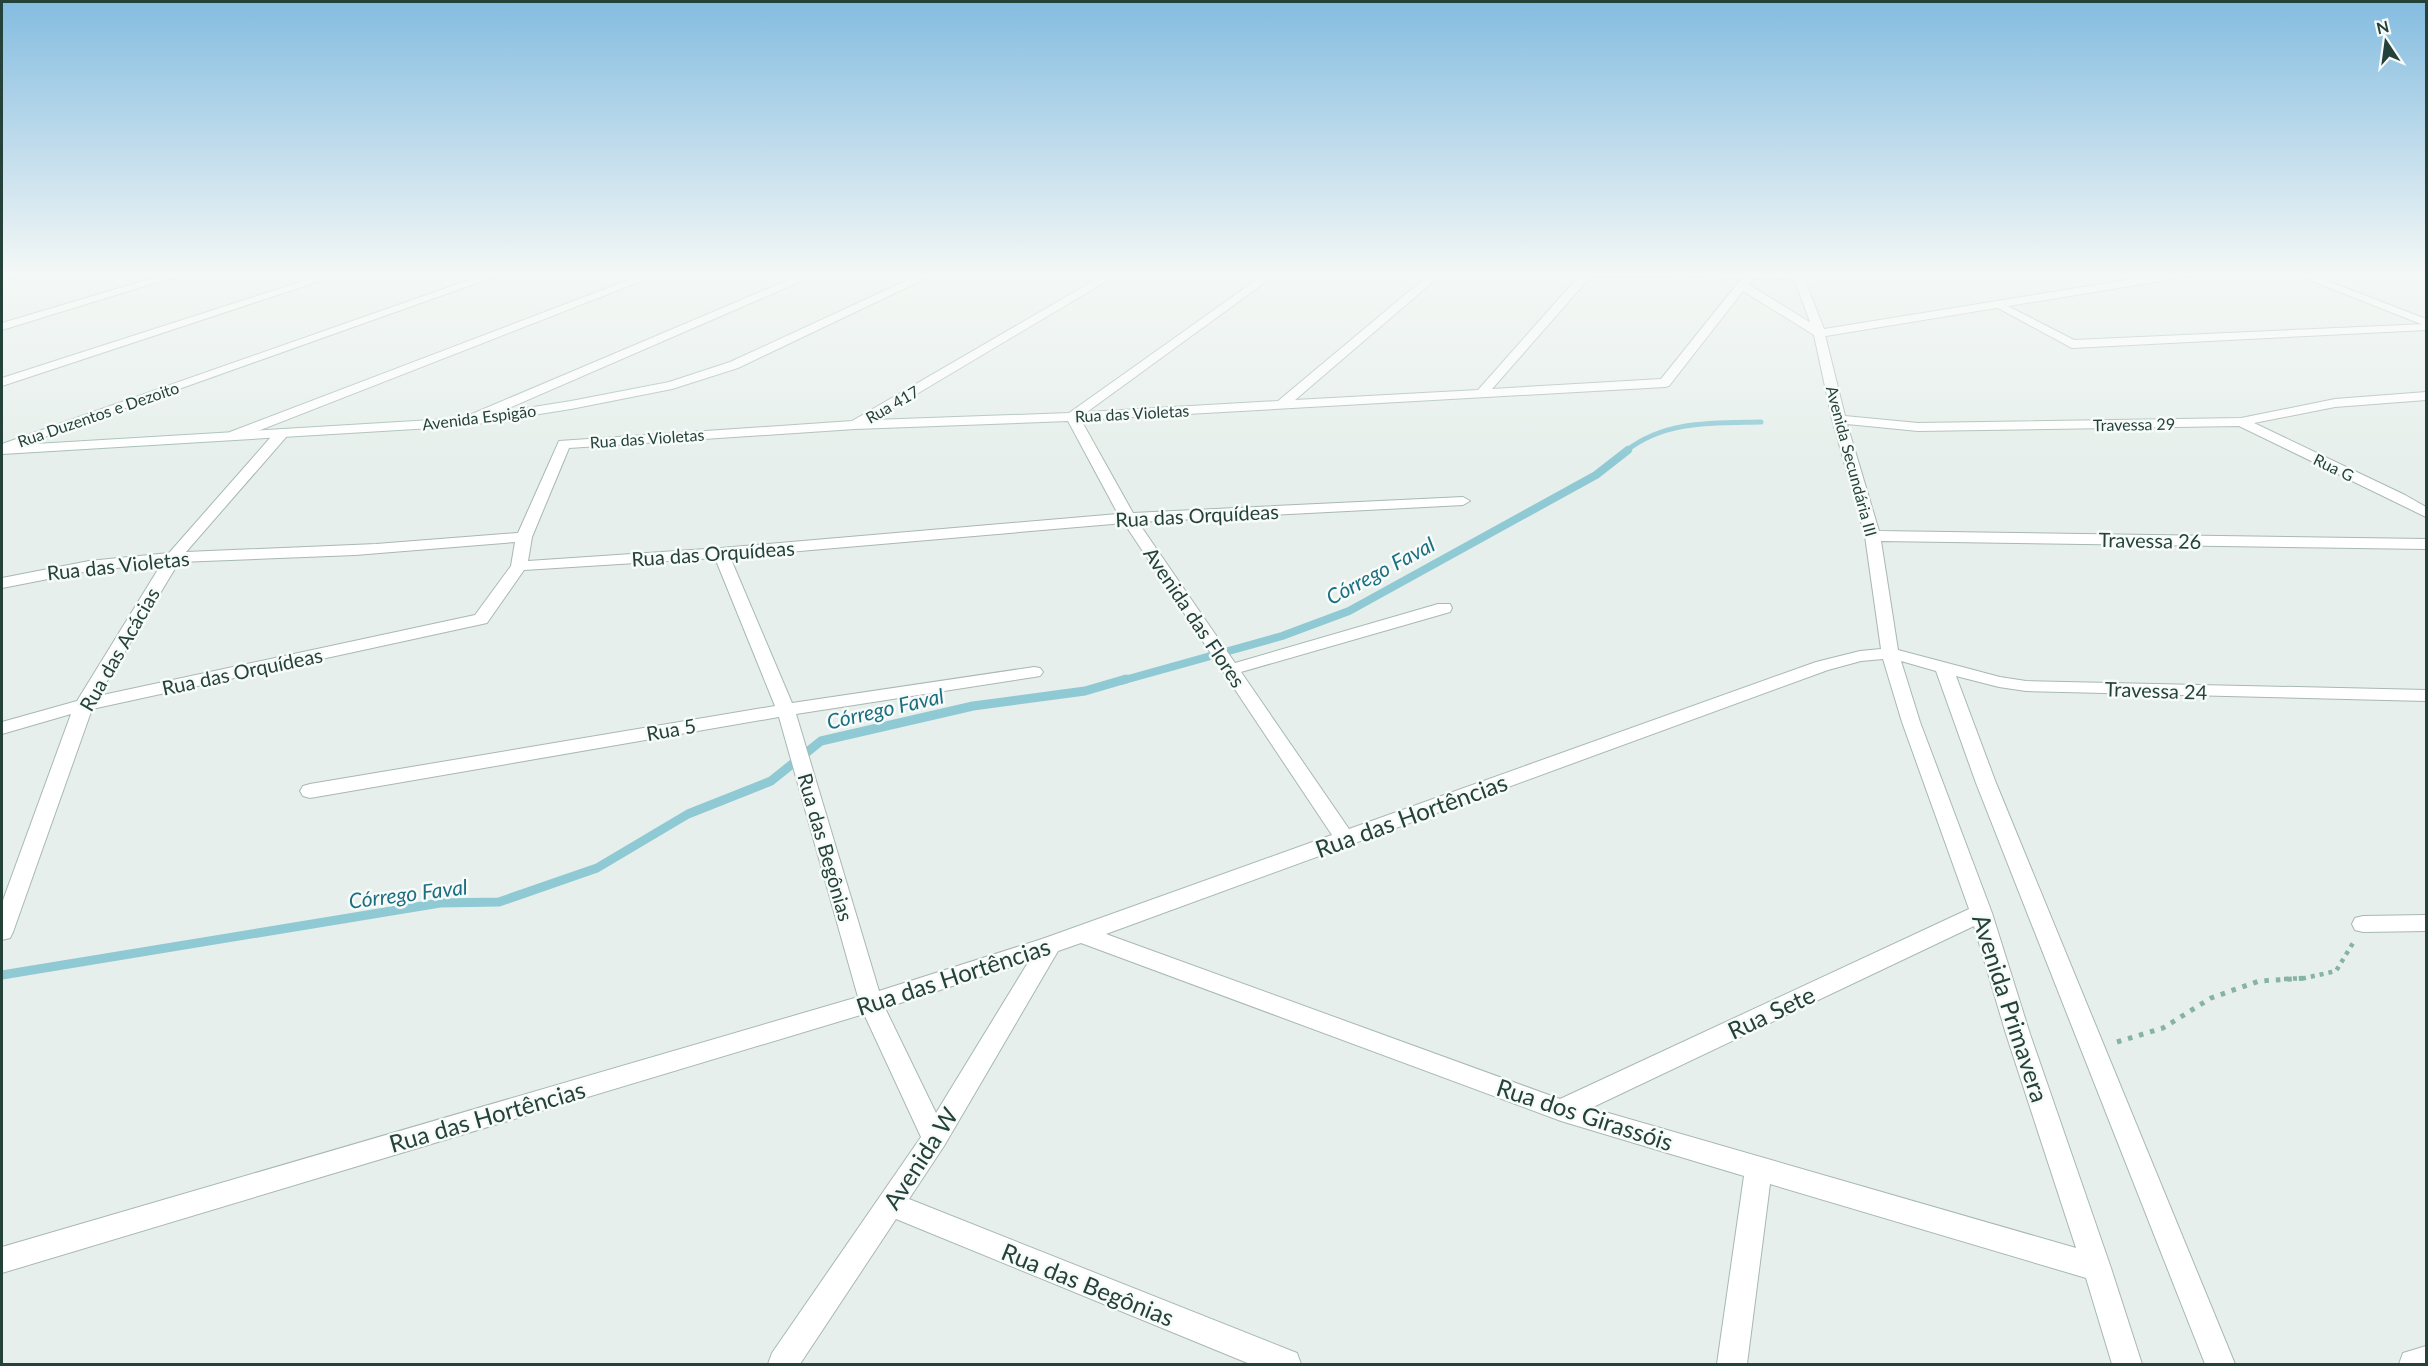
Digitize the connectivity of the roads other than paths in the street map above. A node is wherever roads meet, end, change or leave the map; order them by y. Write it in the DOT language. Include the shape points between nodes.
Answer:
graph roads {
  1 [pos="142,337"];
  2 [pos="320,337"];
  3 [pos="491,337"];
  4 [pos="665,337"];
  5 [pos="794,337"];
  6 [pos="1006,337"];
  7 [pos="1184,337"];
  8 [pos="1363,337"];
  9 [pos="1532,337"];
  10 [pos="1701,337"];
  11 [pos="1821,337"];
  12 [pos="2059,337"];
  13 [pos="2208,337"];
  14 [pos="2,382"];
  15 [pos="1482,393"];
  16 [pos="2427,396"];
  17 [pos="1283,404"];
  18 [pos="1072,417"];
  19 [pos="1839,419"];
  20 [pos="465,422"];
  21 [pos="2241,422"];
  22 [pos="855,425"];
  23 [pos="282,433"];
  24 [pos="235,435"];
  25 [pos="2,449"];
  26 [pos="2427,496"];
  27 [pos="2400,498"];
  28 [pos="1462,501"];
  29 [pos="2427,513"];
  30 [pos="1128,518"];
  31 [pos="1874,536"];
  32 [pos="524,537"];
  33 [pos="2427,544"];
  34 [pos="721,553"];
  35 [pos="174,557"];
  36 [pos="519,566"];
  37 [pos="2,583"];
  38 [pos="1444,608"];
  39 [pos="1890,653"];
  40 [pos="1944,667"];
  41 [pos="1230,670"];
  42 [pos="1034,672"];
  43 [pos="2427,696"];
  44 [pos="84,705"];
  45 [pos="786,710"];
  46 [pos="2,728"];
  47 [pos="310,791"];
  48 [pos="1345,838"];
  49 [pos="1981,914"];
  50 [pos="2427,923"];
  51 [pos="2362,924"];
  52 [pos="2,932"];
  53 [pos="1082,934"];
  54 [pos="1050,945"];
  55 [pos="871,1003"];
  56 [pos="1562,1110"];
  57 [pos="935,1138"];
  58 [pos="1759,1167"];
  59 [pos="890,1204"];
  60 [pos="2,1260"];
  61 [pos="2097,1268"];
  62 [pos="2427,1361"];
  63 [pos="783,1365"];
  64 [pos="1286,1365"];
  65 [pos="1732,1365"];
  66 [pos="2127,1365"];
  67 [pos="2220,1365"];
  68 [pos="2414,1365"];
  1 -- 14 [label="street"];
  2 -- 25 [label="street, Rua Duzentos e Dezoito"];
  3 -- 24 [label="street"];
  4 -- 20 [label="street"];
  5 -- 20 [label="street, Avenida Espigão" via="724,369 672,385"];
  6 -- 22 [label="street, Rua 417"];
  7 -- 18 [label="street"];
  8 -- 17 [label="street"];
  9 -- 15 [label="street"];
  10 -- 15 [label="street, Rua das Violetas" via="1665,383"];
  11 -- 19 [label="street, Avenida Secundária III"];
  12 -- 13 [label="street" via="2072,344"];
  15 -- 17 [label="street, Rua das Violetas"];
  16 -- 21 [label="street, Travessa 29" via="2335,403"];
  17 -- 18 [label="street, Rua das Violetas"];
  18 -- 22 [label="street, Rua das Violetas"];
  18 -- 30 [label="street, Avenida das Flores"];
  19 -- 21 [label="street, Travessa 29" via="1918,427"];
  19 -- 31 [label="street, Avenida Secundária III"];
  20 -- 23 [label="street, Avenida Espigão"];
  21 -- 27 [label="street, Rua G"];
  22 -- 32 [label="street, Rua das Violetas" via="564,444"];
  23 -- 24 [label="street, Avenida Espigão"];
  23 -- 35 [label="street, Rua das Acácias"];
  24 -- 25 [label="street, Avenida Espigão"];
  26 -- 27 [label="street"];
  27 -- 29 [label="street, Rua G"];
  28 -- 30 [label="street, Rua das Orquídeas"];
  30 -- 34 [label="street, Rua das Orquídeas"];
  30 -- 41 [label="street, Avenida das Flores"];
  31 -- 33 [label="street, Travessa 26"];
  31 -- 39 [label="street, Avenida Secundária III"];
  32 -- 35 [label="street, Rua das Violetas" via="358,550"];
  32 -- 36 [label="street, Rua das Violetas"];
  34 -- 36 [label="street, Rua das Orquídeas"];
  34 -- 45 [label="street, Rua das Begônias"];
  35 -- 37 [label="street, Rua das Violetas" via="37,574"];
  35 -- 44 [label="street, Rua das Acácias"];
  36 -- 44 [label="street, Rua das Orquídeas" via="482,619"];
  38 -- 41 [label="street"];
  39 -- 40 [label="street, Travessa 24"];
  39 -- 48 [label="street, Rua das Hortências" via="1822,666"];
  39 -- 49 [label="street, Avenida Primavera"];
  40 -- 43 [label="street, Travessa 24" via="2026,686"];
  40 -- 67 [label="street" via="1986,783"];
  41 -- 48 [label="street, Avenida das Flores"];
  42 -- 45 [label="street, Rua 5"];
  44 -- 46 [label="street, Rua das Orquídeas"];
  44 -- 52 [label="street, Rua das Acácias"];
  45 -- 47 [label="street, Rua 5"];
  45 -- 55 [label="street, Rua das Begônias"];
  48 -- 53 [label="street, Rua das Hortências"];
  49 -- 56 [label="street, Rua Sete"];
  49 -- 61 [label="street, Avenida Primavera"];
  50 -- 51 [label="street"];
  53 -- 54 [label="street, Rua das Hortências"];
  53 -- 56 [label="street, Rua dos Girassóis"];
  54 -- 55 [label="street, Rua das Hortências"];
  54 -- 57 [label="street, Avenida W"];
  55 -- 57 [label="street, Rua das Begônias"];
  55 -- 60 [label="street, Rua das Hortências"];
  56 -- 58 [label="street, Rua dos Girassóis"];
  57 -- 59 [label="street, Avenida W"];
  58 -- 61 [label="street, Rua dos Girassóis"];
  58 -- 65 [label="street"];
  59 -- 63 [label="street, Avenida W"];
  59 -- 64 [label="street, Rua das Begônias"];
  61 -- 66 [label="street, Avenida Primavera"];
  62 -- 68 [label="street"];
}
